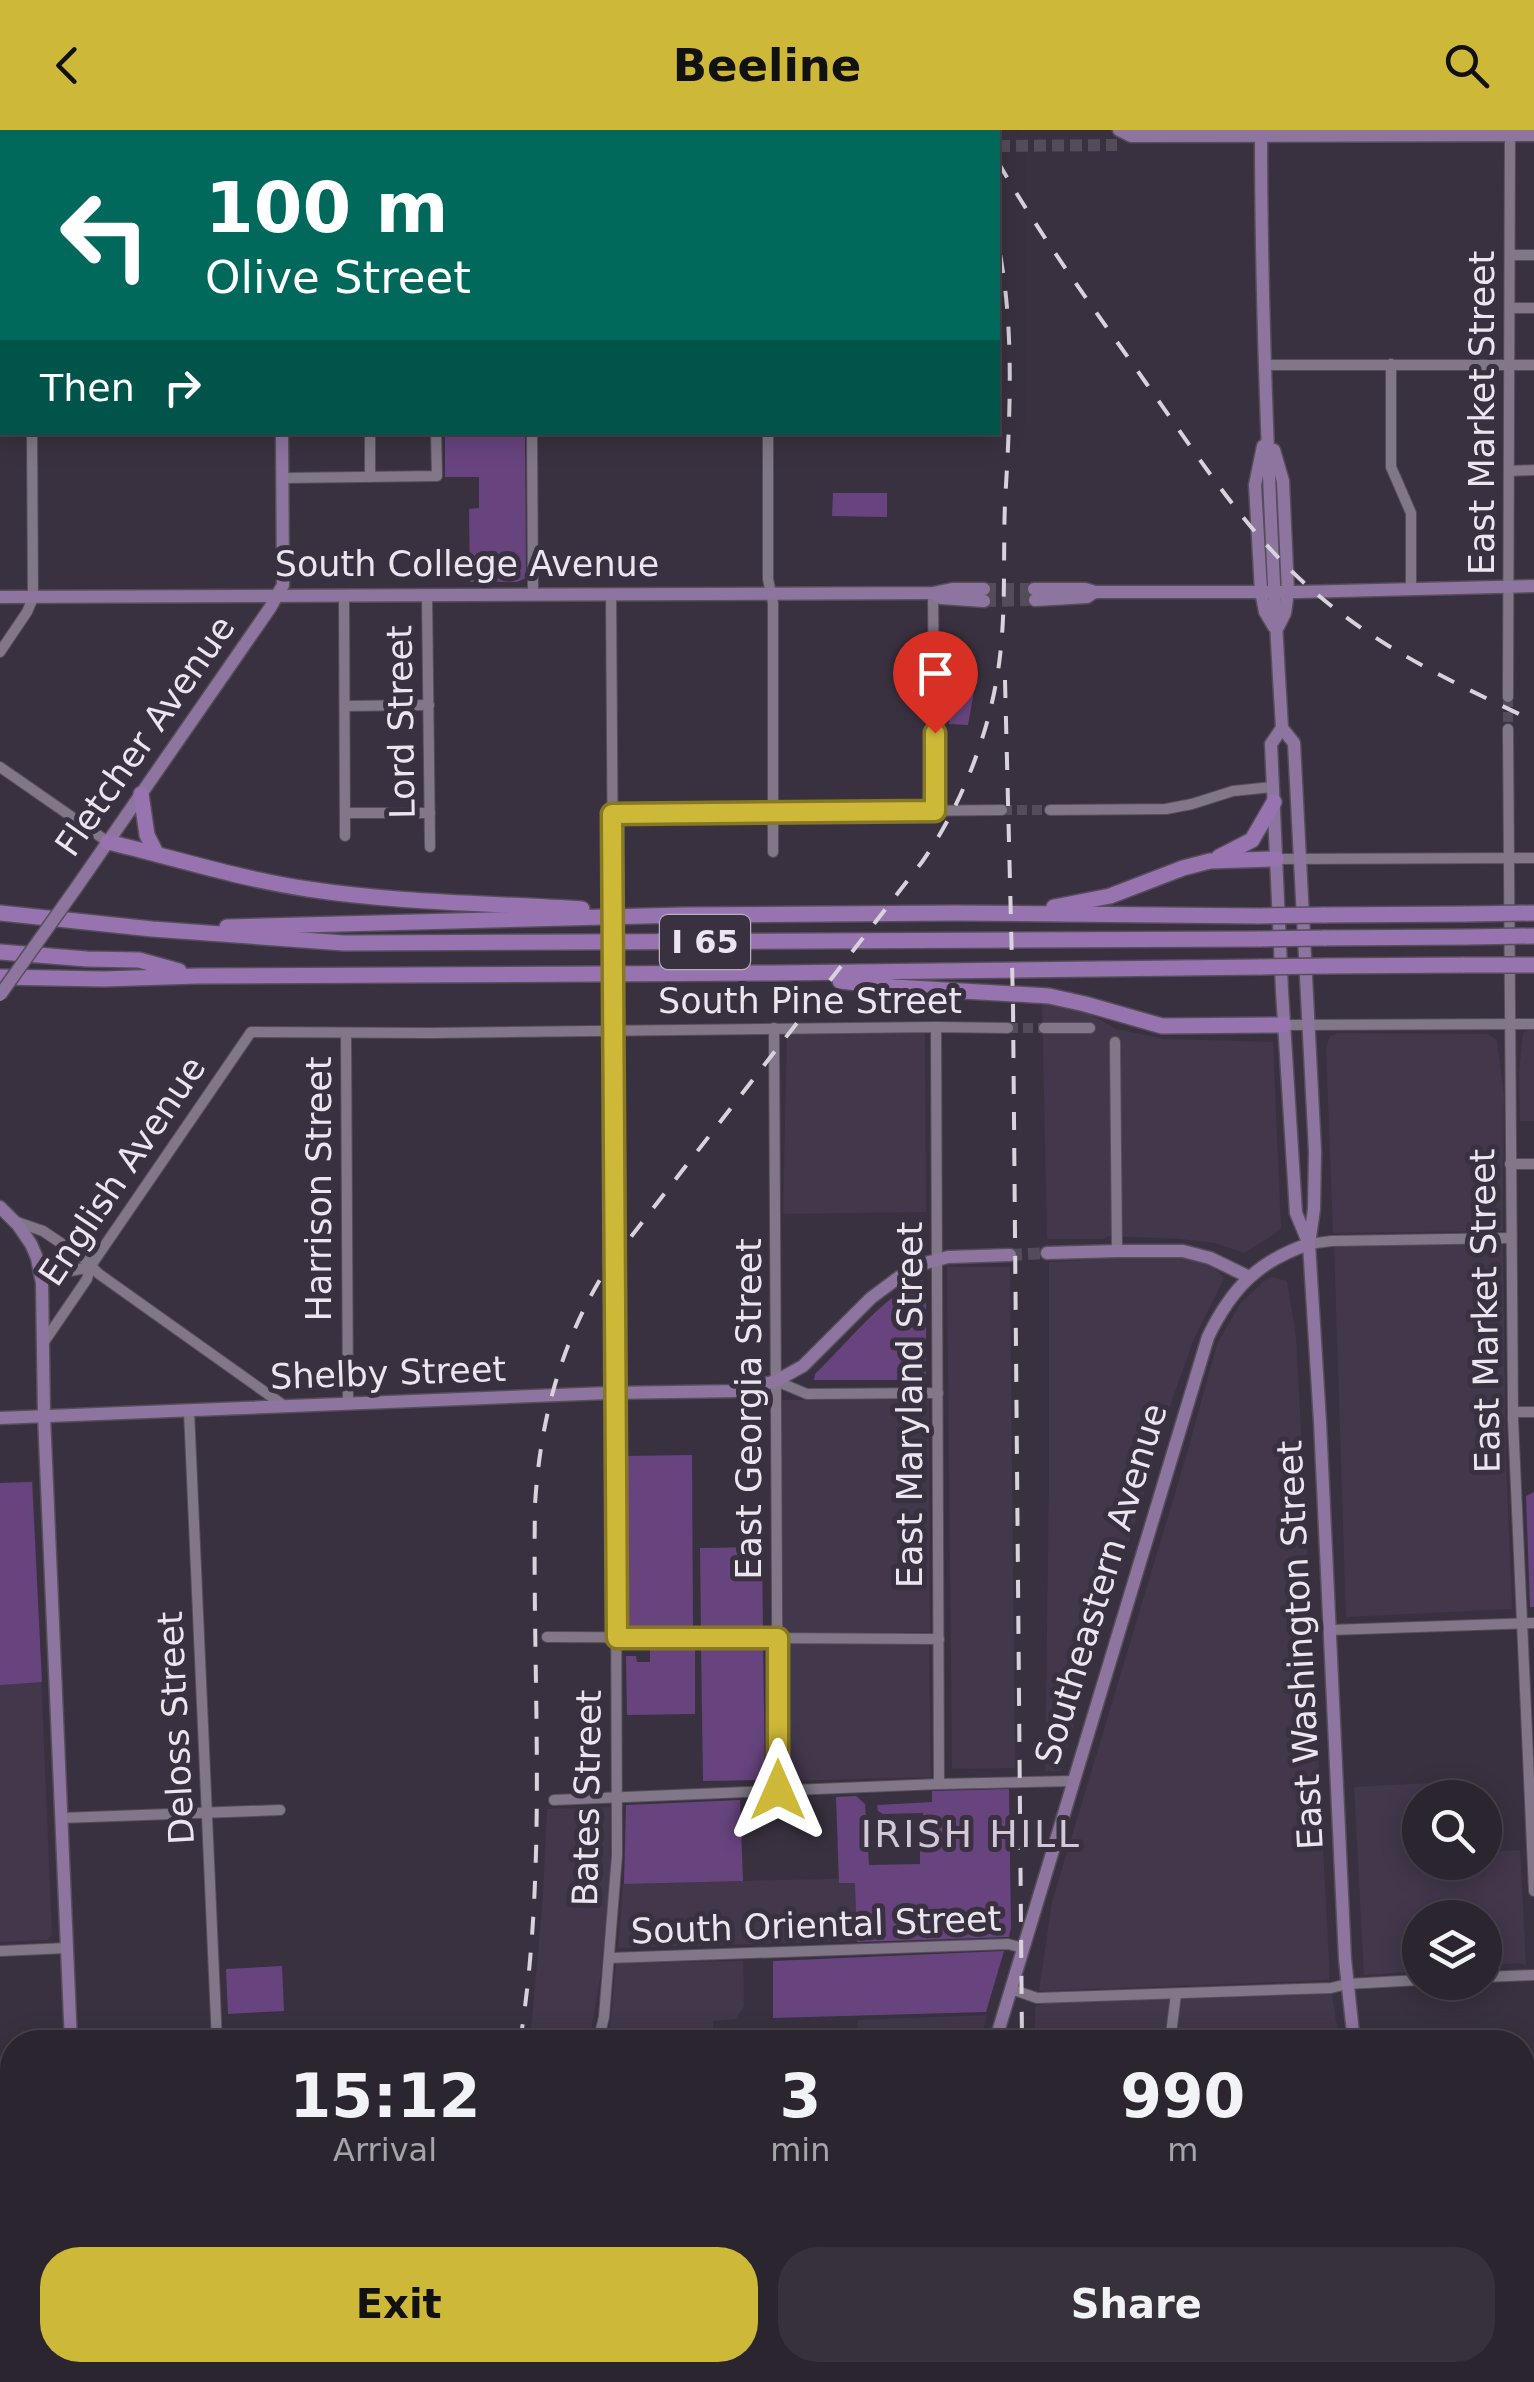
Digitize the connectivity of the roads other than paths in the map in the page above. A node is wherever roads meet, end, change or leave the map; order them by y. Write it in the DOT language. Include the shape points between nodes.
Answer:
graph roads {
  1 [pos="1510,132"];
  2 [pos="1261,134"];
  3 [pos="1534,134"];
  4 [pos="1124,135"];
  5 [pos="1510,255"];
  6 [pos="1534,255"];
  7 [pos="1510,308"];
  8 [pos="1534,308"];
  9 [pos="1391,364"];
  10 [pos="1264,365"];
  11 [pos="1509,365"];
  12 [pos="1534,365"];
  13 [pos="32,435"];
  14 [pos="282,435"];
  15 [pos="370,435"];
  16 [pos="436,435"];
  17 [pos="532,435"];
  18 [pos="768,435"];
  19 [pos="1534,470"];
  20 [pos="1509,471"];
  21 [pos="370,477"];
  22 [pos="282,478"];
  23 [pos="1509,586"];
  24 [pos="1534,586"];
  25 [pos="1411,588"];
  26 [pos="1274,591"];
  27 [pos="934,592"];
  28 [pos="771,593"];
  29 [pos="533,594"];
  30 [pos="612,594"];
  31 [pos="1035,594"];
  32 [pos="278,595"];
  33 [pos="427,595"];
  34 [pos="984,595"];
  35 [pos="344,596"];
  36 [pos="0,597"];
  37 [pos="33,598"];
  38 [pos="0,652"];
  39 [pos="1508,697"];
  40 [pos="429,705"];
  41 [pos="345,706"];
  42 [pos="1282,728"];
  43 [pos="1508,728"];
  44 [pos="0,766"];
  45 [pos="140,794"];
  46 [pos="1273,794"];
  47 [pos="1002,810"];
  48 [pos="1050,810"];
  49 [pos="935,811"];
  50 [pos="772,812"];
  51 [pos="345,813"];
  52 [pos="430,813"];
  53 [pos="612,814"];
  54 [pos="346,836"];
  55 [pos="108,842"];
  56 [pos="430,848"];
  57 [pos="773,852"];
  58 [pos="156,853"];
  59 [pos="1509,858"];
  60 [pos="1534,858"];
  61 [pos="1276,859"];
  62 [pos="1300,859"];
  63 [pos="1210,861"];
  64 [pos="5,913"];
  65 [pos="955,913"];
  66 [pos="1534,914"];
  67 [pos="682,915"];
  68 [pos="152,929"];
  69 [pos="1534,936"];
  70 [pos="0,952"];
  71 [pos="1534,965"];
  72 [pos="776,974"];
  73 [pos="197,976"];
  74 [pos="0,977"];
  75 [pos="0,994"];
  76 [pos="1510,1023"];
  77 [pos="1308,1024"];
  78 [pos="1534,1024"];
  79 [pos="1284,1025"];
  80 [pos="936,1026"];
  81 [pos="774,1028"];
  82 [pos="1008,1028"];
  83 [pos="1044,1028"];
  84 [pos="1090,1028"];
  85 [pos="614,1030"];
  86 [pos="251,1032"];
  87 [pos="346,1033"];
  88 [pos="1115,1042"];
  89 [pos="1510,1164"];
  90 [pos="1534,1164"];
  91 [pos="0,1207"];
  92 [pos="14,1221"];
  93 [pos="1510,1238"];
  94 [pos="1309,1244"];
  95 [pos="1117,1250"];
  96 [pos="1047,1253"];
  97 [pos="1010,1255"];
  98 [pos="938,1259"];
  99 [pos="90,1268"];
  100 [pos="42,1276"];
  101 [pos="1249,1276"];
  102 [pos="43,1342"];
  103 [pos="776,1381"];
  104 [pos="616,1393"];
  105 [pos="938,1393"];
  106 [pos="348,1404"];
  107 [pos="286,1407"];
  108 [pos="189,1411"];
  109 [pos="1513,1412"];
  110 [pos="1534,1412"];
  111 [pos="44,1416"];
  112 [pos="0,1418"];
  113 [pos="1534,1622"];
  114 [pos="1521,1623"];
  115 [pos="1330,1630"];
  116 [pos="547,1638"];
  117 [pos="617,1638"];
  118 [pos="778,1638"];
  119 [pos="939,1639"];
  120 [pos="1073,1781"];
  121 [pos="939,1784"];
  122 [pos="778,1790"];
  123 [pos="617,1796"];
  124 [pos="554,1800"];
  125 [pos="280,1810"];
  126 [pos="207,1812"];
  127 [pos="61,1818"];
  128 [pos="1534,1891"];
  129 [pos="67,1948"];
  130 [pos="1024,1948"];
  131 [pos="0,1951"];
  132 [pos="609,1958"];
  133 [pos="1534,1975"];
  134 [pos="1502,1976"];
  135 [pos="1402,1981"];
  136 [pos="1347,1984"];
  137 [pos="1011,1990"];
  138 [pos="1176,1994"];
  139 [pos="70,2030"];
  140 [pos="216,2030"];
  141 [pos="601,2030"];
  142 [pos="999,2030"];
  143 [pos="1172,2030"];
  144 [pos="1353,2030"];
  1 -- 2 [label="main road"];
  1 -- 3 [label="main road"];
  1 -- 5 [label="street, East Market Street"];
  2 -- 4 [label="main road"];
  2 -- 10 [label="main road, East Washington Street"];
  5 -- 6 [label="street"];
  5 -- 7 [label="street, East Market Street"];
  7 -- 8 [label="street"];
  7 -- 11 [label="street, East Market Street"];
  9 -- 10 [label="street"];
  9 -- 11 [label="street"];
  9 -- 25 [label="street" via="1392,467 1411,513"];
  10 -- 26 [label="main road, East Washington Street"];
  11 -- 12 [label="street"];
  11 -- 20 [label="street, East Market Street"];
  13 -- 37 [label="street"];
  14 -- 22 [label="main road, Fletcher Avenue"];
  15 -- 21 [label="street"];
  16 -- 21 [label="street" via="437,476"];
  17 -- 29 [label="street"];
  18 -- 28 [label="street"];
  19 -- 20 [label="street"];
  20 -- 23 [label="street, East Market Street"];
  21 -- 22 [label="street"];
  22 -- 32 [label="main road, Fletcher Avenue"];
  23 -- 24 [label="main road"];
  23 -- 25 [label="main road"];
  23 -- 39 [label="street, East Market Street"];
  25 -- 26 [label="main road" via="1301,600"];
  26 -- 31 [label="main road"];
  26 -- 42 [label="main road, East Washington Street"];
  27 -- 28 [label="main road, South College Avenue"];
  27 -- 34 [label="main road, South College Avenue" via="940,598"];
  27 -- 49 [label="street"];
  28 -- 30 [label="main road, South College Avenue"];
  28 -- 50 [label="street"];
  29 -- 30 [label="main road, South College Avenue"];
  29 -- 33 [label="main road, South College Avenue"];
  30 -- 53 [label="street, Bates Street"];
  32 -- 35 [label="main road, South College Avenue"];
  32 -- 37 [label="main road, South College Avenue"];
  32 -- 45 [label="main road, Fletcher Avenue"];
  33 -- 35 [label="main road, South College Avenue"];
  33 -- 40 [label="street, Lord Street"];
  35 -- 41 [label="street"];
  36 -- 37 [label="main road, South College Avenue"];
  37 -- 38 [label="street"];
  40 -- 41 [label="street"];
  40 -- 52 [label="street, Lord Street"];
  41 -- 51 [label="street"];
  42 -- 46 [label="main road, East Washington Street" via="1271,744"];
  42 -- 62 [label="main road, East Washington Street" via="1294,743"];
  43 -- 59 [label="street, East Market Street"];
  44 -- 55 [label="street"];
  45 -- 55 [label="main road, Fletcher Avenue"];
  45 -- 58 [label="highway"];
  46 -- 48 [label="street" via="1233,791 1166,809"];
  46 -- 61 [label="main road, East Washington Street"];
  46 -- 63 [label="highway" via="1252,840"];
  47 -- 49 [label="street"];
  49 -- 50 [label="street"];
  50 -- 53 [label="street"];
  50 -- 57 [label="street"];
  51 -- 52 [label="street"];
  51 -- 54 [label="street"];
  52 -- 56 [label="street, Lord Street"];
  53 -- 85 [label="street, Bates Street, bridge"];
  55 -- 58 [label="highway"];
  55 -- 75 [label="main road, Fletcher Avenue, bridge"];
  58 -- 67 [label="highway" via="262,881 362,896"];
  59 -- 60 [label="street"];
  59 -- 62 [label="street"];
  59 -- 76 [label="street, East Market Street"];
  61 -- 62 [label="street"];
  61 -- 63 [label="highway"];
  61 -- 79 [label="main road, East Washington Street"];
  62 -- 77 [label="main road, East Washington Street"];
  63 -- 65 [label="highway" via="1090,901"];
  64 -- 68 [label="highway, I 65"];
  65 -- 66 [label="highway, bridge"];
  65 -- 67 [label="highway"];
  67 -- 68 [label="highway"];
  68 -- 69 [label="highway, I 65, bridge" via="387,943"];
  70 -- 73 [label="highway" via="140,960"];
  71 -- 72 [label="highway, I 65, bridge"];
  72 -- 73 [label="highway, I 65"];
  72 -- 79 [label="highway" via="1049,996 1162,1026"];
  73 -- 74 [label="highway, I 65"];
  76 -- 77 [label="street"];
  76 -- 78 [label="street"];
  76 -- 89 [label="street, East Market Street"];
  77 -- 79 [label="street"];
  77 -- 94 [label="main road, East Washington Street" via="1315,1161"];
  79 -- 94 [label="main road, East Washington Street" via="1296,1214"];
  80 -- 81 [label="street, South Pine Street"];
  80 -- 82 [label="street, South Pine Street"];
  80 -- 98 [label="street, East Maryland Street"];
  81 -- 85 [label="street, South Pine Street"];
  81 -- 103 [label="street, East Georgia Street"];
  83 -- 84 [label="street"];
  85 -- 87 [label="street, South Pine Street"];
  85 -- 104 [label="street, Bates Street"];
  86 -- 87 [label="street, South Pine Street"];
  86 -- 99 [label="street, English Avenue"];
  87 -- 106 [label="street, Harrison Street"];
  88 -- 95 [label="street"];
  89 -- 90 [label="street"];
  89 -- 93 [label="street, East Market Street"];
  91 -- 92 [label="main road"];
  92 -- 99 [label="street" via="42,1231"];
  92 -- 100 [label="main road"];
  93 -- 94 [label="street"];
  93 -- 109 [label="street, East Market Street"];
  94 -- 101 [label="main road, Southeastern Avenue"];
  94 -- 115 [label="main road, East Washington Street"];
  95 -- 96 [label="main road"];
  95 -- 101 [label="main road" via="1193,1253"];
  97 -- 98 [label="main road, Shelby Street"];
  98 -- 103 [label="main road, Shelby Street" via="891,1281 816,1355"];
  98 -- 105 [label="street, East Maryland Street"];
  99 -- 100 [label="street"];
  99 -- 102 [label="street, English Avenue"];
  99 -- 107 [label="street"];
  100 -- 102 [label="main road, English Avenue"];
  101 -- 120 [label="main road, Southeastern Avenue" via="1206,1344"];
  102 -- 111 [label="main road, English Avenue"];
  103 -- 104 [label="main road, Shelby Street" via="728,1392"];
  103 -- 105 [label="street, Shelby Street" via="808,1394"];
  103 -- 118 [label="street, East Georgia Street"];
  104 -- 106 [label="main road, Shelby Street"];
  104 -- 117 [label="street, Bates Street"];
  105 -- 119 [label="street, East Maryland Street"];
  106 -- 107 [label="main road, Shelby Street"];
  107 -- 108 [label="main road, Shelby Street"];
  108 -- 111 [label="main road, Shelby Street"];
  108 -- 126 [label="street, Deloss Street"];
  109 -- 110 [label="street"];
  109 -- 114 [label="street, East Market Street"];
  111 -- 112 [label="main road, Shelby Street"];
  111 -- 127 [label="main road, English Avenue"];
  113 -- 114 [label="street"];
  114 -- 115 [label="street"];
  114 -- 128 [label="street, East Market Street"];
  115 -- 136 [label="main road, East Washington Street"];
  116 -- 117 [label="street"];
  117 -- 118 [label="street"];
  117 -- 123 [label="street, Bates Street"];
  118 -- 119 [label="street"];
  118 -- 122 [label="street, East Georgia Street"];
  119 -- 121 [label="street, East Maryland Street"];
  120 -- 121 [label="street"];
  120 -- 130 [label="main road, Southeastern Avenue"];
  121 -- 122 [label="street"];
  122 -- 123 [label="street"];
  123 -- 124 [label="street"];
  123 -- 132 [label="street, Bates Street"];
  125 -- 126 [label="street"];
  126 -- 127 [label="street"];
  126 -- 140 [label="street, Deloss Street"];
  127 -- 129 [label="main road, English Avenue"];
  129 -- 131 [label="street"];
  129 -- 139 [label="main road, English Avenue"];
  130 -- 132 [label="street, South Oriental Street"];
  130 -- 137 [label="main road, Southeastern Avenue"];
  132 -- 141 [label="street, Bates Street"];
  133 -- 134 [label="street"];
  135 -- 136 [label="street, South Oriental Street"];
  136 -- 138 [label="street, South Oriental Street"];
  136 -- 144 [label="main road, East Washington Street"];
  137 -- 138 [label="street, South Oriental Street" via="1037,1998"];
  137 -- 142 [label="main road, Southeastern Avenue"];
  138 -- 143 [label="street"];
}
